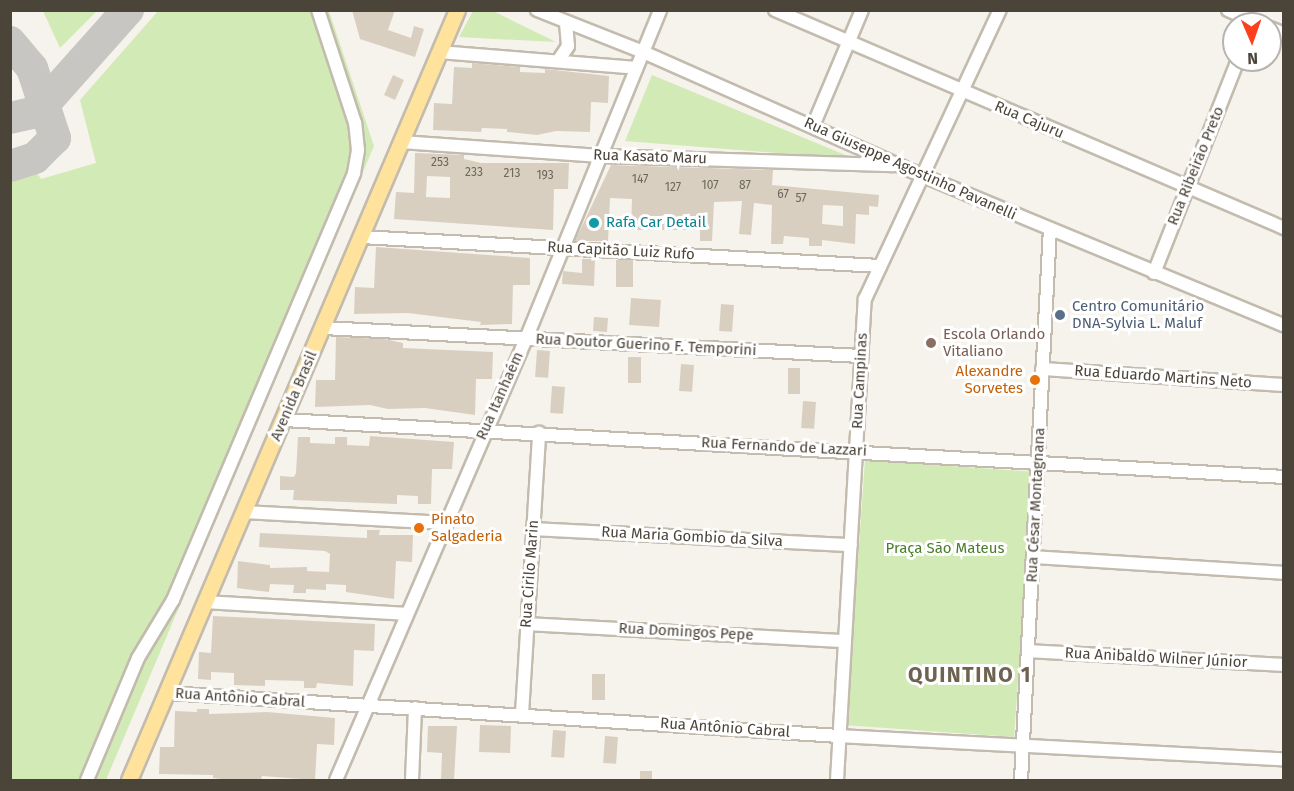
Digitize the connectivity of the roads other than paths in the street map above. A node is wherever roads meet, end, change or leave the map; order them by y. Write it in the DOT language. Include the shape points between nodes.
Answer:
graph roads {
  1 [pos="318,10"];
  2 [pos="457,10"];
  3 [pos="537,10"];
  4 [pos="660,10"];
  5 [pos="775,10"];
  6 [pos="862,10"];
  7 [pos="1000,10"];
  8 [pos="566,22"];
  9 [pos="849,43"];
  10 [pos="439,52"];
  11 [pos="643,52"];
  12 [pos="558,61"];
  13 [pos="636,68"];
  14 [pos="1233,72"];
  15 [pos="960,91"];
  16 [pos="813,126"];
  17 [pos="401,142"];
  18 [pos="601,156"];
  19 [pos="899,165"];
  20 [pos="921,175"];
  21 [pos="1187,189"];
  22 [pos="1284,228"];
  23 [pos="1050,229"];
  24 [pos="361,237"];
  25 [pos="562,248"];
  26 [pos="880,266"];
  27 [pos="1154,273"];
  28 [pos="1284,325"];
  29 [pos="323,328"];
  30 [pos="526,339"];
  31 [pos="860,356"];
  32 [pos="1042,369"];
  33 [pos="1284,385"];
  34 [pos="284,420"];
  35 [pos="485,430"];
  36 [pos="539,433"];
  37 [pos="857,452"];
  38 [pos="1038,463"];
  39 [pos="1284,477"];
  40 [pos="245,512"];
  41 [pos="445,523"];
  42 [pos="533,529"];
  43 [pos="851,545"];
  44 [pos="1033,557"];
  45 [pos="1284,573"];
  46 [pos="206,602"];
  47 [pos="407,614"];
  48 [pos="527,624"];
  49 [pos="845,641"];
  50 [pos="1028,651"];
  51 [pos="1284,665"];
  52 [pos="167,693"];
  53 [pos="368,706"];
  54 [pos="415,708"];
  55 [pos="522,714"];
  56 [pos="839,736"];
  57 [pos="1023,744"];
  58 [pos="1284,759"];
  59 [pos="87,780"];
  60 [pos="129,780"];
  61 [pos="336,780"];
  62 [pos="412,780"];
  63 [pos="837,780"];
  64 [pos="1021,780"];
  1 -- 59 [label="street" via="355,123 358,150 354,173 173,600 138,658"];
  2 -- 10 [label="main road, Avenida Brasil"];
  3 -- 8 [label="street, Rua Giuseppe Agostinho Pavanelli"];
  4 -- 11 [label="street, Rua Itanhaém"];
  5 -- 9 [label="street, Rua Cajuru"];
  6 -- 9 [label="street"];
  7 -- 15 [label="street, Rua Campinas"];
  8 -- 11 [label="street, Rua Giuseppe Agostinho Pavanelli"];
  8 -- 12 [label="street" via="568,46"];
  9 -- 15 [label="street, Rua Cajuru"];
  9 -- 16 [label="street"];
  10 -- 12 [label="street"];
  10 -- 17 [label="main road, Avenida Brasil"];
  11 -- 13 [label="street, Rua Itanhaém"];
  11 -- 16 [label="street, Rua Giuseppe Agostinho Pavanelli"];
  12 -- 13 [label="street"];
  13 -- 18 [label="street, Rua Itanhaém"];
  14 -- 21 [label="street, Rua Ribeirão Preto"];
  15 -- 20 [label="street, Rua Campinas"];
  15 -- 21 [label="street, Rua Cajuru"];
  16 -- 19 [label="street, Rua Giuseppe Agostinho Pavanelli"];
  17 -- 18 [label="street, Rua Kasato Maru"];
  17 -- 24 [label="main road, Avenida Brasil"];
  18 -- 19 [label="street, Rua Kasato Maru"];
  18 -- 25 [label="street, Rua Itanhaém"];
  19 -- 20 [label="street, Rua Giuseppe Agostinho Pavanelli"];
  20 -- 23 [label="street, Rua Giuseppe Agostinho Pavanelli"];
  20 -- 26 [label="street, Rua Campinas"];
  21 -- 22 [label="street, Rua Cajuru"];
  21 -- 27 [label="street, Rua Ribeirão Preto"];
  23 -- 27 [label="street, Rua Giuseppe Agostinho Pavanelli"];
  23 -- 32 [label="street, Rua César Montagnana"];
  24 -- 25 [label="street, Rua Capitão Luiz Rufo"];
  24 -- 29 [label="main road, Avenida Brasil"];
  25 -- 26 [label="street, Rua Capitão Luiz Rufo"];
  25 -- 30 [label="street, Rua Itanhaém"];
  26 -- 31 [label="street, Rua Campinas" via="866,299"];
  27 -- 28 [label="street, Rua Giuseppe Agostinho Pavanelli"];
  29 -- 30 [label="street, Rua Doutor Guerino F. Temporini"];
  29 -- 34 [label="main road, Avenida Brasil"];
  30 -- 31 [label="street, Rua Doutor Guerino F. Temporini"];
  30 -- 35 [label="street, Rua Itanhaém"];
  31 -- 37 [label="street, Rua Campinas"];
  32 -- 33 [label="street, Rua Eduardo Martins Neto"];
  32 -- 38 [label="street, Rua César Montagnana"];
  34 -- 35 [label="street, Rua Fernando de Lazzari"];
  34 -- 40 [label="main road, Avenida Brasil"];
  35 -- 36 [label="street, Rua Fernando de Lazzari"];
  35 -- 41 [label="street, Rua Itanhaém"];
  36 -- 37 [label="street, Rua Fernando de Lazzari"];
  36 -- 42 [label="street, Rua Cirilo Marin"];
  37 -- 38 [label="street, Rua Fernando de Lazzari"];
  37 -- 43 [label="street, Rua Campinas"];
  38 -- 39 [label="street, Rua Fernando de Lazzari"];
  38 -- 44 [label="street, Rua César Montagnana"];
  40 -- 41 [label="street"];
  40 -- 46 [label="main road, Avenida Brasil"];
  41 -- 47 [label="street, Rua Itanhaém"];
  42 -- 43 [label="street, Rua Maria Gombio da Silva"];
  42 -- 48 [label="street, Rua Cirilo Marin"];
  43 -- 49 [label="street, Rua Campinas"];
  44 -- 45 [label="street"];
  44 -- 50 [label="street, Rua César Montagnana"];
  46 -- 47 [label="street"];
  46 -- 52 [label="main road, Avenida Brasil"];
  47 -- 53 [label="street, Rua Itanhaém"];
  48 -- 49 [label="street, Rua Domingos Pepe"];
  48 -- 55 [label="street, Rua Cirilo Marin"];
  49 -- 56 [label="street, Rua Campinas"];
  50 -- 51 [label="street, Rua Anibaldo Wilner Júnior"];
  50 -- 57 [label="street, Rua César Montagnana"];
  52 -- 53 [label="street, Rua Antônio Cabral"];
  52 -- 60 [label="main road, Avenida Brasil"];
  53 -- 54 [label="street, Rua Antônio Cabral"];
  53 -- 61 [label="street, Rua Itanhaém"];
  54 -- 55 [label="street, Rua Antônio Cabral"];
  54 -- 62 [label="street"];
  55 -- 56 [label="street, Rua Antônio Cabral"];
  56 -- 57 [label="street, Rua Antônio Cabral"];
  56 -- 63 [label="street, Rua Campinas"];
  57 -- 58 [label="street, Rua Antônio Cabral"];
  57 -- 64 [label="street, Rua César Montagnana"];
}
